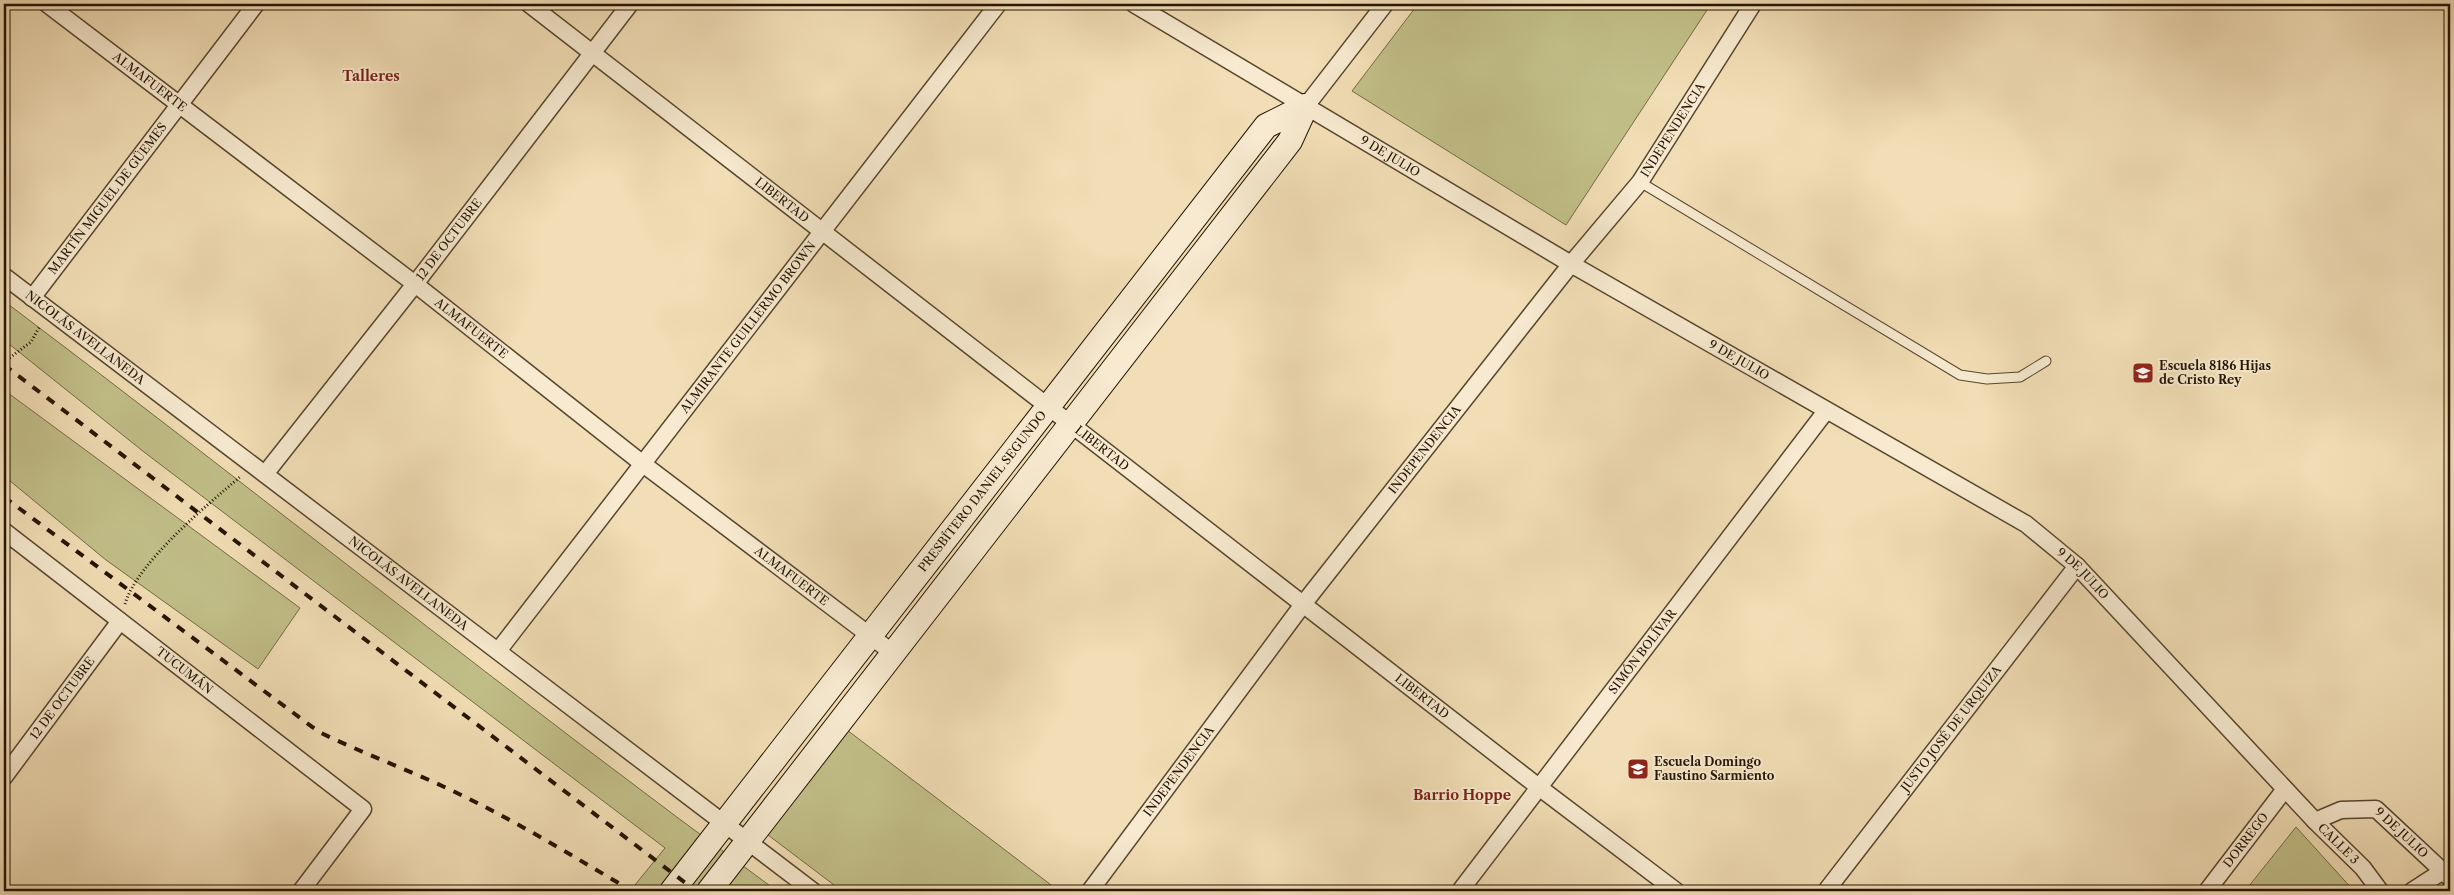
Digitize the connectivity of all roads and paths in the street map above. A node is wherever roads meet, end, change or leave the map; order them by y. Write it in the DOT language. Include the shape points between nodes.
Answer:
graph roads {
  1 [pos="48,4"];
  2 [pos="256,4"];
  3 [pos="529,4"];
  4 [pos="630,4"];
  5 [pos="998,4"];
  6 [pos="1134,4"];
  7 [pos="1385,4"];
  8 [pos="1753,4"];
  9 [pos="592,54"];
  10 [pos="178,105"];
  11 [pos="1306,106"];
  12 [pos="1640,182"];
  13 [pos="823,230"];
  14 [pos="1571,264"];
  15 [pos="4,276"];
  16 [pos="415,284"];
  17 [pos="32,298"];
  18 [pos="48,310"];
  19 [pos="2046,361"];
  20 [pos="4,362"];
  21 [pos="1048,407"];
  22 [pos="1826,411"];
  23 [pos="1070,424"];
  24 [pos="643,464"];
  25 [pos="259,470"];
  26 [pos="4,531"];
  27 [pos="2077,566"];
  28 [pos="1304,603"];
  29 [pos="120,621"];
  30 [pos="870,636"];
  31 [pos="498,651"];
  32 [pos="893,653"];
  33 [pos="4,777"];
  34 [pos="1540,788"];
  35 [pos="2286,789"];
  36 [pos="2315,821"];
  37 [pos="724,824"];
  38 [pos="747,841"];
  39 [pos="2447,875"];
  40 [pos="301,891"];
  41 [pos="672,891"];
  42 [pos="709,891"];
  43 [pos="813,891"];
  44 [pos="1090,891"];
  45 [pos="1460,891"];
  46 [pos="1676,891"];
  47 [pos="1826,891"];
  48 [pos="2207,891"];
  49 [pos="2380,891"];
  50 [pos="2412,891"];
  1 -- 10 [label="street, ALMAFUERTE"];
  2 -- 10 [label="street, MARTÍN MIGUEL DE GÜEMES"];
  3 -- 9 [label="street, LIBERTAD"];
  4 -- 9 [label="street, 12 DE OCTUBRE"];
  5 -- 13 [label="street, ALMIRANTE GUILLERMO BROWN"];
  6 -- 11 [label="street, 9 DE JULIO"];
  7 -- 11 [label="street, PRESBÍTERO DANIEL SEGUNDO"];
  8 -- 12 [label="street, INDEPENDENCIA"];
  9 -- 13 [label="street, LIBERTAD"];
  9 -- 16 [label="street, 12 DE OCTUBRE"];
  10 -- 16 [label="street, ALMAFUERTE"];
  10 -- 17 [label="street, MARTÍN MIGUEL DE GÜEMES"];
  11 -- 14 [label="street, 9 DE JULIO"];
  11 -- 21 [label="main road, PRESBÍTERO DANIEL SEGUNDO" via="1266,126"];
  11 -- 23 [label="main road, PRESBÍTERO DANIEL SEGUNDO" via="1290,141"];
  12 -- 14 [label="street, INDEPENDENCIA"];
  12 -- 19 [label="lane" via="1960,375 1987,379 2020,378"];
  13 -- 21 [label="street, LIBERTAD"];
  13 -- 24 [label="street, ALMIRANTE GUILLERMO BROWN"];
  14 -- 22 [label="street, 9 DE JULIO"];
  14 -- 28 [label="street, INDEPENDENCIA"];
  15 -- 17 [label="street, NICOLÁS AVELLANEDA"];
  16 -- 24 [label="street, ALMAFUERTE"];
  16 -- 25 [label="street, 12 DE OCTUBRE"];
  17 -- 18 [label="street, NICOLÁS AVELLANEDA"];
  18 -- 20 [label="path" via="31,342"];
  18 -- 25 [label="street, NICOLÁS AVELLANEDA"];
  21 -- 23 [label="street, LIBERTAD"];
  21 -- 30 [label="main road, PRESBÍTERO DANIEL SEGUNDO"];
  22 -- 27 [label="street, 9 DE JULIO" via="2026,524"];
  22 -- 34 [label="street, SIMÓN BOLÍVAR"];
  23 -- 28 [label="street, LIBERTAD"];
  23 -- 32 [label="main road, PRESBÍTERO DANIEL SEGUNDO"];
  24 -- 30 [label="street, ALMAFUERTE"];
  24 -- 31 [label="street, ALMIRANTE GUILLERMO BROWN"];
  25 -- 29 [label="path" via="198,513 137,579 129,590"];
  25 -- 31 [label="street, NICOLÁS AVELLANEDA"];
  26 -- 29 [label="street, TUCUMÁN"];
  27 -- 35 [label="street, 9 DE JULIO"];
  27 -- 47 [label="street, JUSTO JOSÉ DE URQUIZA"];
  28 -- 34 [label="street, LIBERTAD"];
  28 -- 44 [label="street, INDEPENDENCIA"];
  29 -- 33 [label="street, 12 DE OCTUBRE"];
  29 -- 40 [label="street, TUCUMÁN" via="363,809"];
  30 -- 32 [label="street, ALMAFUERTE"];
  30 -- 37 [label="main road, PRESBÍTERO DANIEL SEGUNDO"];
  31 -- 37 [label="street, NICOLÁS AVELLANEDA"];
  32 -- 38 [label="main road, PRESBÍTERO DANIEL SEGUNDO"];
  34 -- 45 [label="street, SIMÓN BOLÍVAR"];
  34 -- 46 [label="street, LIBERTAD"];
  35 -- 36 [label="street, 9 DE JULIO"];
  35 -- 48 [label="street, DORREGO"];
  36 -- 39 [label="street, 9 DE JULIO" via="2341,810 2376,809"];
  36 -- 49 [label="street, CALLE 3" via="2363,868"];
  37 -- 38 [label="street, NICOLÁS AVELLANEDA"];
  37 -- 41 [label="main road, PRESBÍTERO DANIEL SEGUNDO"];
  38 -- 42 [label="main road, PRESBÍTERO DANIEL SEGUNDO"];
  38 -- 43 [label="street, NICOLÁS AVELLANEDA"];
  39 -- 50 [label="street"];
}
